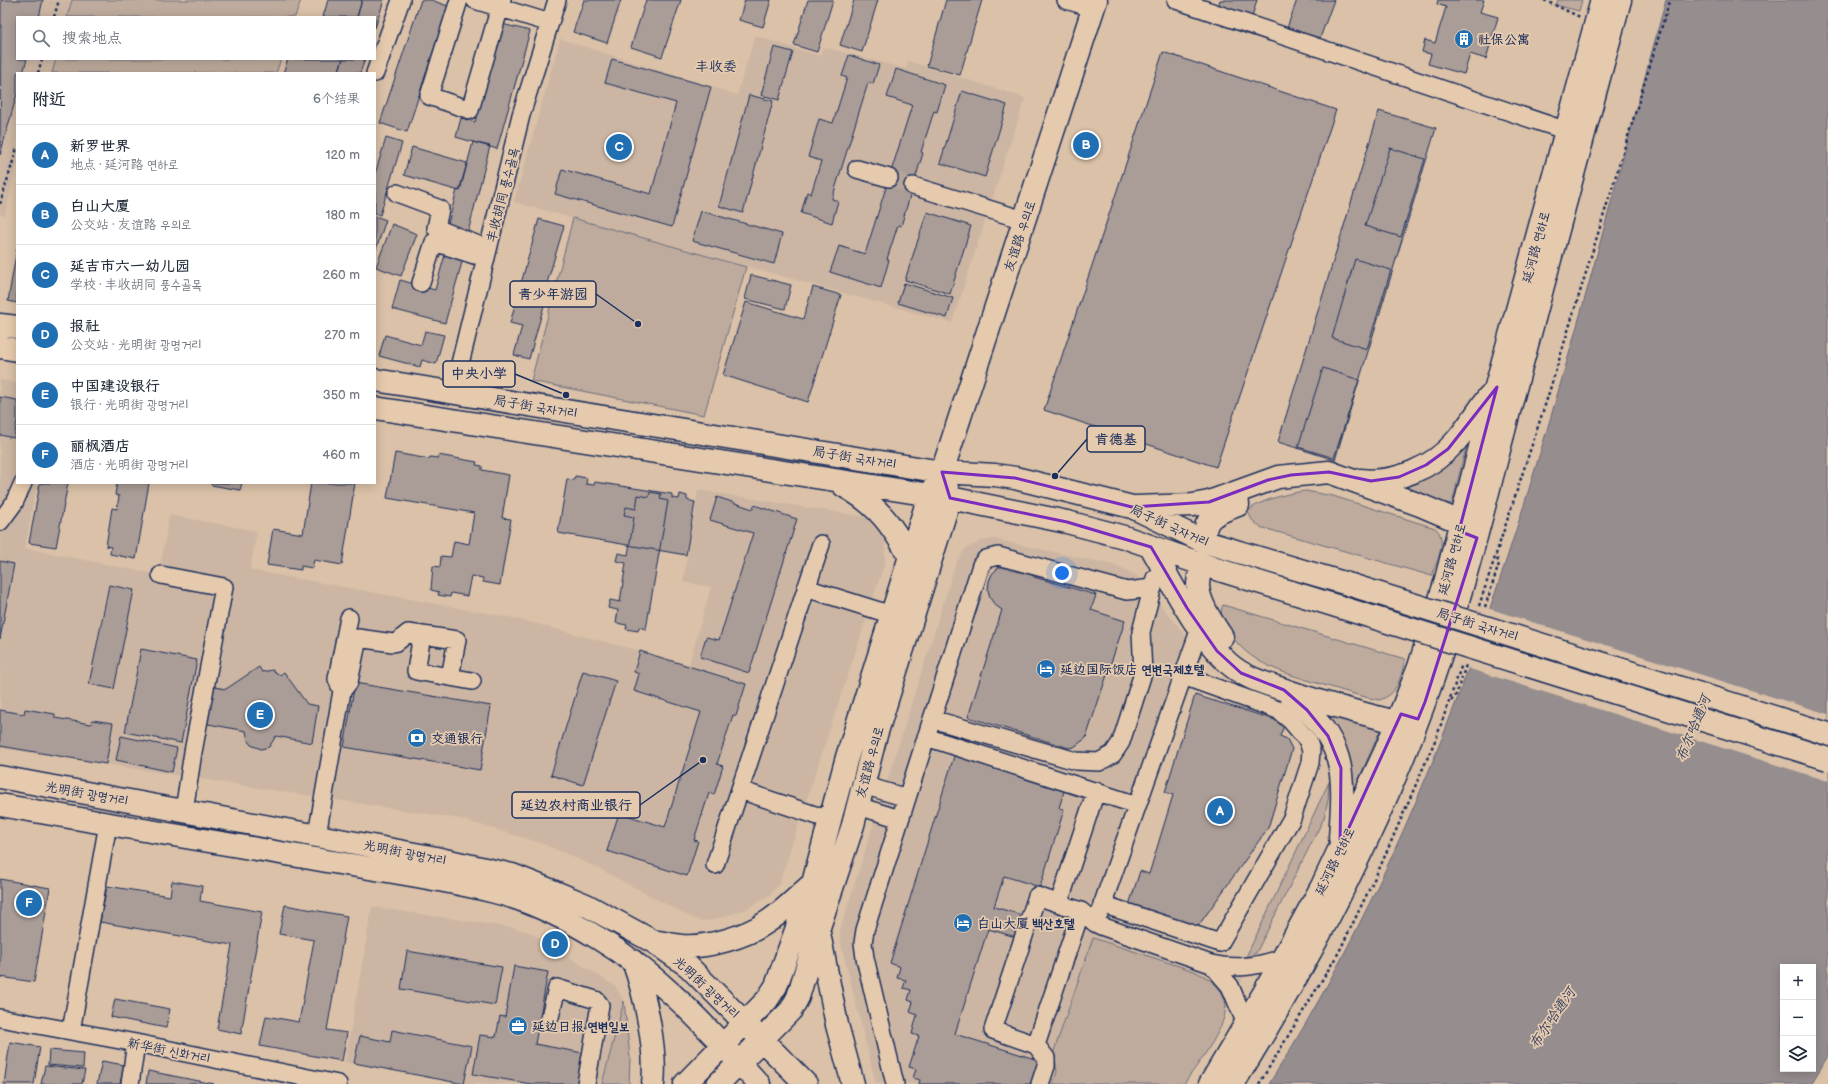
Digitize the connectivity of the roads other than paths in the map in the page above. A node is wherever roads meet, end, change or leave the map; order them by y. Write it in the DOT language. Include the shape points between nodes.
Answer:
graph roads {
  1 [pos="401,0"];
  2 [pos="459,0"];
  3 [pos="475,0"];
  4 [pos="557,0"];
  5 [pos="1066,0"];
  6 [pos="1176,0"];
  7 [pos="1602,0"];
  8 [pos="1620,0"];
  9 [pos="501,4"];
  10 [pos="1095,4"];
  11 [pos="550,23"];
  12 [pos="375,72"];
  13 [pos="1567,131"];
  14 [pos="857,169"];
  15 [pos="889,178"];
  16 [pos="913,186"];
  17 [pos="397,193"];
  18 [pos="1024,220"];
  19 [pos="487,254"];
  20 [pos="421,283"];
  21 [pos="0,325"];
  22 [pos="16,327"];
  23 [pos="0,347"];
  24 [pos="16,350"];
  25 [pos="376,380"];
  26 [pos="1497,386"];
  27 [pos="453,392"];
  28 [pos="376,408"];
  29 [pos="942,472"];
  30 [pos="830,479"];
  31 [pos="1349,479"];
  32 [pos="23,484"];
  33 [pos="939,497"];
  34 [pos="1132,507"];
  35 [pos="0,522"];
  36 [pos="1469,530"];
  37 [pos="1205,542"];
  38 [pos="820,544"];
  39 [pos="1151,547"];
  40 [pos="910,557"];
  41 [pos="1202,564"];
  42 [pos="161,576"];
  43 [pos="1153,588"];
  44 [pos="1127,591"];
  45 [pos="805,592"];
  46 [pos="1147,610"];
  47 [pos="349,618"];
  48 [pos="890,619"];
  49 [pos="1200,628"];
  50 [pos="422,636"];
  51 [pos="1183,676"];
  52 [pos="450,677"];
  53 [pos="472,681"];
  54 [pos="1284,690"];
  55 [pos="342,691"];
  56 [pos="932,718"];
  57 [pos="1408,721"];
  58 [pos="1828,734"];
  59 [pos="926,737"];
  60 [pos="1828,759"];
  61 [pos="0,777"];
  62 [pos="742,784"];
  63 [pos="864,785"];
  64 [pos="1096,792"];
  65 [pos="907,798"];
  66 [pos="0,805"];
  67 [pos="1137,805"];
  68 [pos="858,806"];
  69 [pos="184,811"];
  70 [pos="831,815"];
  71 [pos="900,819"];
  72 [pos="108,824"];
  73 [pos="316,835"];
  74 [pos="1340,847"];
  75 [pos="715,866"];
  76 [pos="813,883"];
  77 [pos="1059,903"];
  78 [pos="1102,904"];
  79 [pos="1081,911"];
  80 [pos="1096,923"];
  81 [pos="818,930"];
  82 [pos="654,942"];
  83 [pos="1283,958"];
  84 [pos="634,961"];
  85 [pos="1211,964"];
  86 [pos="550,1017"];
  87 [pos="0,1018"];
  88 [pos="745,1024"];
  89 [pos="1246,1024"];
  90 [pos="72,1031"];
  91 [pos="762,1040"];
  92 [pos="136,1043"];
  93 [pos="723,1045"];
  94 [pos="1036,1045"];
  95 [pos="739,1063"];
  96 [pos="130,1084"];
  97 [pos="338,1084"];
  98 [pos="586,1084"];
  99 [pos="653,1084"];
  100 [pos="685,1084"];
  101 [pos="718,1084"];
  102 [pos="759,1084"];
  103 [pos="806,1084"];
  104 [pos="852,1084"];
  105 [pos="896,1084"];
  106 [pos="1040,1084"];
  107 [pos="1210,1084"];
  108 [pos="1233,1084"];
  1 -- 12 [label="street"];
  2 -- 9 [label="street" via="429,96 470,110"];
  3 -- 9 [label="street"];
  4 -- 11 [label="street, 丰收胡同 풍수골목"];
  5 -- 10 [label="street"];
  6 -- 13 [label="street"];
  7 -- 13 [label="main road, 延河路 연하로"];
  8 -- 36 [label="main road, 延河路 연하로" via="1512,400"];
  9 -- 11 [label="street"];
  10 -- 18 [label="main road, 友谊路 우의로"];
  11 -- 19 [label="street, 丰收胡同 풍수골목" via="521,114"];
  13 -- 26 [label="main road, 延河路 연하로"];
  14 -- 15 [label="street"];
  16 -- 18 [label="street"];
  17 -- 19 [label="street" via="440,209 436,228"];
  18 -- 29 [label="main road, 友谊路 우의로"];
  19 -- 20 [label="street" via="434,242"];
  19 -- 27 [label="street, 丰收胡同 풍수골목"];
  21 -- 22 [label="main road"];
  23 -- 24 [label="main road"];
  25 -- 27 [label="main road, 局子街 국자거리"];
  26 -- 31 [label="main road" via="1456,442 1432,462 1399,477 1371,481"];
  26 -- 36 [label="main road, 延河路 연하로"];
  27 -- 29 [label="main road, 局子街 국자거리"];
  28 -- 30 [label="main road, 局子街 국자거리"];
  29 -- 33 [label="main road, 友谊路 우의로"];
  29 -- 34 [label="main road, 局子街 국자거리" via="1015,478"];
  30 -- 33 [label="main road, 局子街 국자거리"];
  30 -- 40 [label="main road" via="872,504 893,529"];
  31 -- 34 [label="main road" via="1329,472 1291,475 1268,480 1209,502"];
  31 -- 36 [label="main road" via="1420,505"];
  32 -- 35 [label="street" via="14,504"];
  33 -- 39 [label="main road, 局子街 국자거리" via="1067,522"];
  33 -- 40 [label="main road, 友谊路 우의로"];
  33 -- 63 [label="main road, 友谊路 우의로"];
  34 -- 37 [label="main road, 局子街 국자거리"];
  36 -- 37 [label="main road" via="1332,488 1298,486 1282,489 1216,514 1209,519 1206,526"];
  36 -- 57 [label="main road, 延河路 연하로" via="1463,586"];
  37 -- 58 [label="main road, 局子街 국자거리, bridge"];
  38 -- 45 [label="street"];
  39 -- 41 [label="main road, 局子街 국자거리"];
  39 -- 43 [label="street" via="1156,571"];
  39 -- 49 [label="main road"];
  40 -- 48 [label="main road, 友谊路 우의로"];
  41 -- 57 [label="main road" via="1198,585 1200,597 1223,640 1246,662 1306,688"];
  41 -- 60 [label="main road, 局子街 국자거리, bridge"];
  42 -- 69 [label="street" via="224,587"];
  43 -- 44 [label="street"];
  43 -- 46 [label="street"];
  44 -- 46 [label="street"];
  44 -- 56 [label="street" via="998,556 986,559 980,565"];
  45 -- 48 [label="street"];
  45 -- 62 [label="street"];
  46 -- 56 [label="street" via="1141,632 1143,673 1121,742 1113,754 1105,759 1092,763 1076,761"];
  47 -- 55 [label="street" via="337,680"];
  48 -- 70 [label="main road, 友谊路 우의로"];
  49 -- 51 [label="street"];
  49 -- 54 [label="main road" via="1217,651 1241,673 1252,680"];
  50 -- 52 [label="street" via="416,671"];
  50 -- 52 [label="street" via="457,640"];
  50 -- 55 [label="street" via="408,633 393,643 358,638 349,682"];
  51 -- 67 [label="street"];
  51 -- 78 [label="street" via="1278,710 1292,721 1308,741 1310,762 1292,818 1220,943"];
  52 -- 53 [label="street"];
  54 -- 57 [label="main road"];
  54 -- 74 [label="main road" via="1320,723 1336,750 1342,784"];
  55 -- 73 [label="street"];
  56 -- 59 [label="street"];
  57 -- 74 [label="main road, 延河路 연하로"];
  57 -- 108 [label="main road, 延河路 연하로" via="1354,869 1295,980"];
  59 -- 64 [label="street"];
  59 -- 65 [label="street"];
  61 -- 69 [label="main road, 光明街 광명거리"];
  62 -- 70 [label="street"];
  62 -- 75 [label="street"];
  63 -- 65 [label="street"];
  63 -- 68 [label="main road, 友谊路 우의로"];
  64 -- 67 [label="street"];
  64 -- 77 [label="street"];
  65 -- 71 [label="street"];
  66 -- 72 [label="main road, 光明街 광명거리"];
  67 -- 78 [label="street"];
  68 -- 71 [label="street"];
  68 -- 81 [label="main road, 友谊路 우의로"];
  69 -- 73 [label="main road, 光明街 광명거리"];
  70 -- 76 [label="main road, 友谊路 우의로"];
  71 -- 105 [label="street" via="863,943"];
  72 -- 84 [label="main road, 光明街 광명거리" via="496,892 525,902 597,937"];
  72 -- 90 [label="street"];
  73 -- 82 [label="main road, 光明街 광명거리" via="431,856 512,875 586,906"];
  74 -- 83 [label="main road, 延河路 연하로"];
  76 -- 82 [label="main road" via="767,923 750,932 697,946"];
  76 -- 88 [label="main road, 友谊路 우의로" via="776,986"];
  77 -- 79 [label="street"];
  77 -- 94 [label="street" via="1037,896 992,1030"];
  78 -- 80 [label="street"];
  79 -- 80 [label="street"];
  79 -- 94 [label="street"];
  80 -- 85 [label="street"];
  81 -- 91 [label="main road, 友谊路 우의로" via="798,998 791,1010"];
  81 -- 104 [label="main road"];
  82 -- 88 [label="main road, 光明街 광명거리" via="688,966"];
  83 -- 85 [label="street" via="1249,967"];
  83 -- 89 [label="main road, 延河路 연하로"];
  84 -- 93 [label="main road, 光明街 광명거리" via="673,994"];
  84 -- 99 [label="main road" via="640,979 652,1044"];
  85 -- 89 [label="street" via="1230,986"];
  86 -- 98 [label="street" via="557,988 596,1000 600,1005"];
  87 -- 90 [label="street, 新华街 신화거리"];
  88 -- 91 [label="main road, 光明街 광명거리"];
  88 -- 93 [label="main road, 友谊路 우의로"];
  89 -- 107 [label="main road, 延河路 연하로"];
  90 -- 92 [label="street, 新华街 신화거리"];
  91 -- 95 [label="main road, 友谊路 우의로"];
  91 -- 103 [label="main road, 光明街 광명거리"];
  92 -- 96 [label="street"];
  92 -- 97 [label="street, 新华街 신화거리"];
  93 -- 95 [label="main road, 光明街 광명거리"];
  93 -- 100 [label="main road, 友谊路 우의로"];
  94 -- 106 [label="street" via="1046,1058"];
  95 -- 101 [label="main road, 友谊路 우의로"];
  95 -- 102 [label="main road, 光明街 광명거리"];
}
